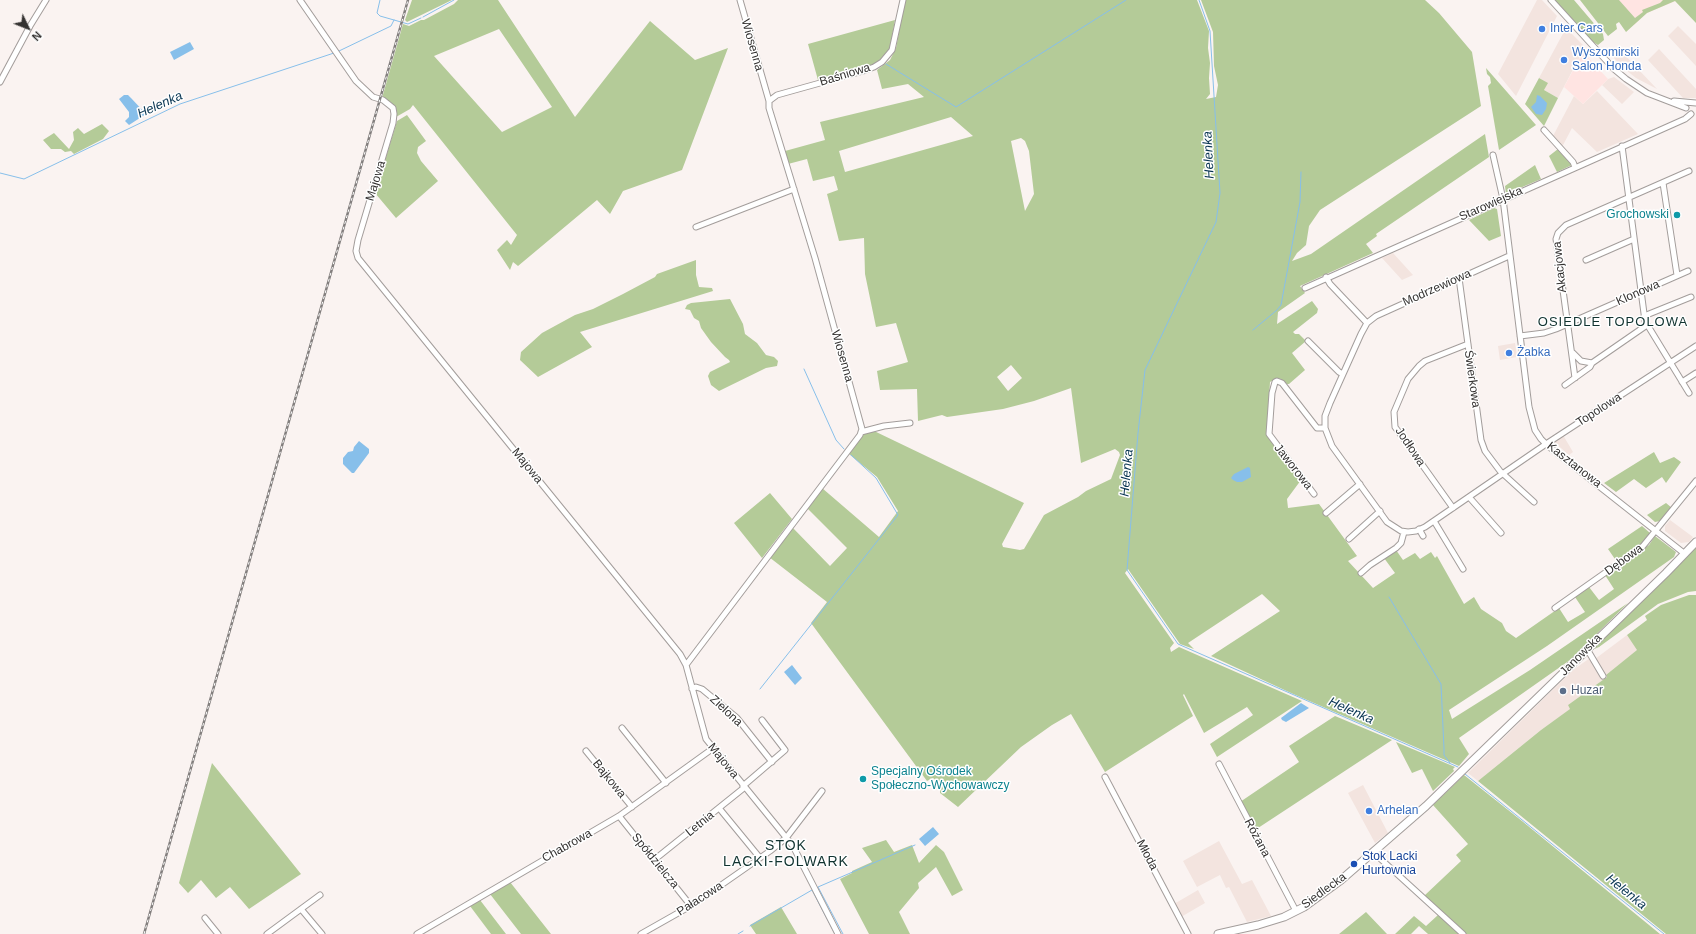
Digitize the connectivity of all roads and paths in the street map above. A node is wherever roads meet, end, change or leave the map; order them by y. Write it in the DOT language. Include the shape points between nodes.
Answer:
graph roads {
  1 [pos="46,0"];
  2 [pos="300,0"];
  3 [pos="740,0"];
  4 [pos="903,0"];
  5 [pos="1551,0"];
  6 [pos="0,82"];
  7 [pos="1667,100"];
  8 [pos="769,102"];
  9 [pos="1689,102"];
  10 [pos="1696,103"];
  11 [pos="1690,111"];
  12 [pos="1544,130"];
  13 [pos="1622,146"];
  14 [pos="1493,155"];
  15 [pos="1575,167"];
  16 [pos="1689,171"];
  17 [pos="1663,183"];
  18 [pos="794,189"];
  19 [pos="1628,198"];
  20 [pos="1502,199"];
  21 [pos="696,227"];
  22 [pos="1634,239"];
  23 [pos="1509,256"];
  24 [pos="1586,260"];
  25 [pos="1688,271"];
  26 [pos="1678,276"];
  27 [pos="1326,277"];
  28 [pos="1459,278"];
  29 [pos="1305,288"];
  30 [pos="1641,292"];
  31 [pos="1691,297"];
  32 [pos="1644,316"];
  33 [pos="1367,323"];
  34 [pos="1567,324"];
  35 [pos="1647,325"];
  36 [pos="1520,336"];
  37 [pos="1308,341"];
  38 [pos="1468,344"];
  39 [pos="1696,346"];
  40 [pos="1571,350"];
  41 [pos="1592,363"];
  42 [pos="1670,363"];
  43 [pos="1696,373"];
  44 [pos="1343,374"];
  45 [pos="1575,378"];
  46 [pos="1682,382"];
  47 [pos="1565,385"];
  48 [pos="1689,393"];
  49 [pos="910,423"];
  50 [pos="1325,428"];
  51 [pos="861,432"];
  52 [pos="1546,444"];
  53 [pos="1503,474"];
  54 [pos="1696,481"];
  55 [pos="1360,484"];
  56 [pos="1314,494"];
  57 [pos="1469,497"];
  58 [pos="1534,502"];
  59 [pos="1453,508"];
  60 [pos="1380,511"];
  61 [pos="1326,513"];
  62 [pos="1434,521"];
  63 [pos="1419,529"];
  64 [pos="1656,530"];
  65 [pos="1404,532"];
  66 [pos="1501,533"];
  67 [pos="1423,536"];
  68 [pos="1349,539"];
  69 [pos="1696,542"];
  70 [pos="1685,554"];
  71 [pos="1463,569"];
  72 [pos="1361,574"];
  73 [pos="1556,608"];
  74 [pos="1587,650"];
  75 [pos="686,665"];
  76 [pos="1603,676"];
  77 [pos="692,689"];
  78 [pos="762,720"];
  79 [pos="622,728"];
  80 [pos="712,749"];
  81 [pos="586,750"];
  82 [pos="772,762"];
  83 [pos="1219,764"];
  84 [pos="1466,768"];
  85 [pos="1105,777"];
  86 [pos="666,782"];
  87 [pos="744,787"];
  88 [pos="822,791"];
  89 [pos="632,807"];
  90 [pos="719,808"];
  91 [pos="619,816"];
  92 [pos="786,838"];
  93 [pos="1373,852"];
  94 [pos="760,858"];
  95 [pos="654,860"];
  96 [pos="320,895"];
  97 [pos="691,906"];
  98 [pos="302,909"];
  99 [pos="1296,911"];
  100 [pos="205,918"];
  101 [pos="218,934"];
  102 [pos="266,934"];
  103 [pos="322,934"];
  104 [pos="417,934"];
  105 [pos="641,934"];
  106 [pos="838,934"];
  107 [pos="1188,934"];
  108 [pos="1218,934"];
  109 [pos="1463,934"];
  1 -- 6 [label="street"];
  2 -- 75 [label="street, Majowa" via="356,81 373,97 393,108 393,123 358,240 358,258 680,654"];
  3 -- 8 [label="street, Wiosenna"];
  4 -- 8 [label="street, Baśniowa" via="892,50 882,62 862,71 777,95"];
  5 -- 7 [label="street" via="1614,69 1648,93"];
  7 -- 9 [label="street"];
  7 -- 11 [label="street"];
  8 -- 18 [label="street, Wiosenna"];
  9 -- 10 [label="street"];
  9 -- 11 [label="street, Starowiejska"];
  11 -- 13 [label="street, Starowiejska" via="1678,121"];
  12 -- 15 [label="street"];
  13 -- 15 [label="street, Starowiejska"];
  13 -- 19 [label="street"];
  14 -- 20 [label="street, Kasztanowa"];
  15 -- 20 [label="street, Starowiejska"];
  16 -- 17 [label="street, Akacjowa"];
  17 -- 19 [label="street, Akacjowa"];
  17 -- 26 [label="street"];
  18 -- 21 [label="street"];
  18 -- 51 [label="street, Wiosenna" via="861,422"];
  19 -- 22 [label="street"];
  19 -- 34 [label="street, Akacjowa" via="1566,225 1558,233 1556,239"];
  20 -- 23 [label="street, Kasztanowa"];
  20 -- 27 [label="street, Starowiejska"];
  22 -- 24 [label="street"];
  22 -- 30 [label="street"];
  23 -- 28 [label="street, Modrzewiowa"];
  23 -- 36 [label="street, Kasztanowa"];
  25 -- 26 [label="street, Klonowa"];
  26 -- 30 [label="street, Klonowa"];
  27 -- 29 [label="street, Starowiejska"];
  27 -- 33 [label="street"];
  28 -- 33 [label="street, Modrzewiowa" via="1387,310"];
  28 -- 38 [label="street, Świerkowa"];
  30 -- 32 [label="street"];
  30 -- 34 [label="street, Klonowa"];
  31 -- 32 [label="street"];
  32 -- 35 [label="street"];
  33 -- 44 [label="street, Modrzewiowa"];
  34 -- 36 [label="street, Klonowa" via="1544,333"];
  34 -- 40 [label="street, Akacjowa"];
  35 -- 41 [label="street"];
  35 -- 42 [label="street"];
  36 -- 52 [label="street, Kasztanowa" via="1532,420 1537,434"];
  37 -- 44 [label="street"];
  38 -- 53 [label="street, Świerkowa" via="1481,440 1492,461"];
  38 -- 59 [label="street, Jodłowa" via="1425,361 1419,366 1408,379 1394,412 1395,427"];
  39 -- 42 [label="street, Topolowa"];
  40 -- 41 [label="street" via="1581,361"];
  40 -- 45 [label="street, Akacjowa"];
  41 -- 45 [label="street"];
  42 -- 46 [label="street"];
  42 -- 52 [label="street, Topolowa"];
  43 -- 46 [label="street"];
  44 -- 50 [label="street, Modrzewiowa" via="1330,403"];
  45 -- 47 [label="street"];
  46 -- 48 [label="street"];
  49 -- 51 [label="street"];
  50 -- 55 [label="street" via="1332,446"];
  50 -- 56 [label="street, Jaworowa" via="1317,428 1282,383 1275,382 1269,434"];
  51 -- 75 [label="street"];
  52 -- 53 [label="street, Topolowa"];
  52 -- 64 [label="street, Kasztanowa"];
  53 -- 57 [label="street, Topolowa"];
  53 -- 58 [label="street"];
  54 -- 64 [label="street, Dębowa"];
  55 -- 60 [label="street"];
  55 -- 61 [label="street"];
  57 -- 59 [label="street, Topolowa"];
  57 -- 66 [label="street"];
  59 -- 62 [label="street, Topolowa"];
  60 -- 65 [label="street" via="1394,527"];
  60 -- 68 [label="street"];
  62 -- 63 [label="street, Topolowa"];
  62 -- 71 [label="street"];
  63 -- 65 [label="street, Topolowa"];
  63 -- 67 [label="street"];
  64 -- 70 [label="street, Kasztanowa"];
  64 -- 73 [label="street, Dębowa" via="1643,546"];
  65 -- 72 [label="street" via="1401,543 1396,548"];
  69 -- 70 [label="main road, Janowska"];
  70 -- 74 [label="main road, Janowska"];
  74 -- 76 [label="street"];
  74 -- 84 [label="main road, Janowska"];
  75 -- 77 [label="street, Majowa"];
  77 -- 80 [label="street, Majowa" via="701,726"];
  77 -- 82 [label="street, Zielona" via="702,689 737,718"];
  78 -- 82 [label="street, Letnia" via="785,750"];
  79 -- 86 [label="street"];
  80 -- 86 [label="street, Chabrowa"];
  80 -- 87 [label="street, Majowa"];
  81 -- 89 [label="street, Bajkowa"];
  82 -- 87 [label="street, Letnia"];
  83 -- 99 [label="street, Różana"];
  84 -- 93 [label="main road, Siedlecka"];
  85 -- 107 [label="street, Młoda"];
  86 -- 89 [label="street, Chabrowa"];
  87 -- 90 [label="street, Letnia"];
  87 -- 92 [label="street, Majowa"];
  88 -- 92 [label="street, Pałacowa"];
  89 -- 91 [label="street, Chabrowa"];
  90 -- 94 [label="street"];
  90 -- 95 [label="street, Letnia"];
  91 -- 95 [label="street, Spółdzielcza"];
  91 -- 104 [label="street, Chabrowa"];
  92 -- 94 [label="street, Pałacowa"];
  92 -- 106 [label="street, Majowa"];
  93 -- 99 [label="main road, Siedlecka"];
  93 -- 109 [label="street"];
  94 -- 97 [label="street, Pałacowa"];
  95 -- 97 [label="street, Spółdzielcza"];
  96 -- 98 [label="street"];
  97 -- 105 [label="street, Pałacowa"];
  98 -- 102 [label="street"];
  98 -- 103 [label="street"];
  99 -- 108 [label="main road, Siedlecka" via="1270,922"];
  100 -- 101 [label="street"];
}
